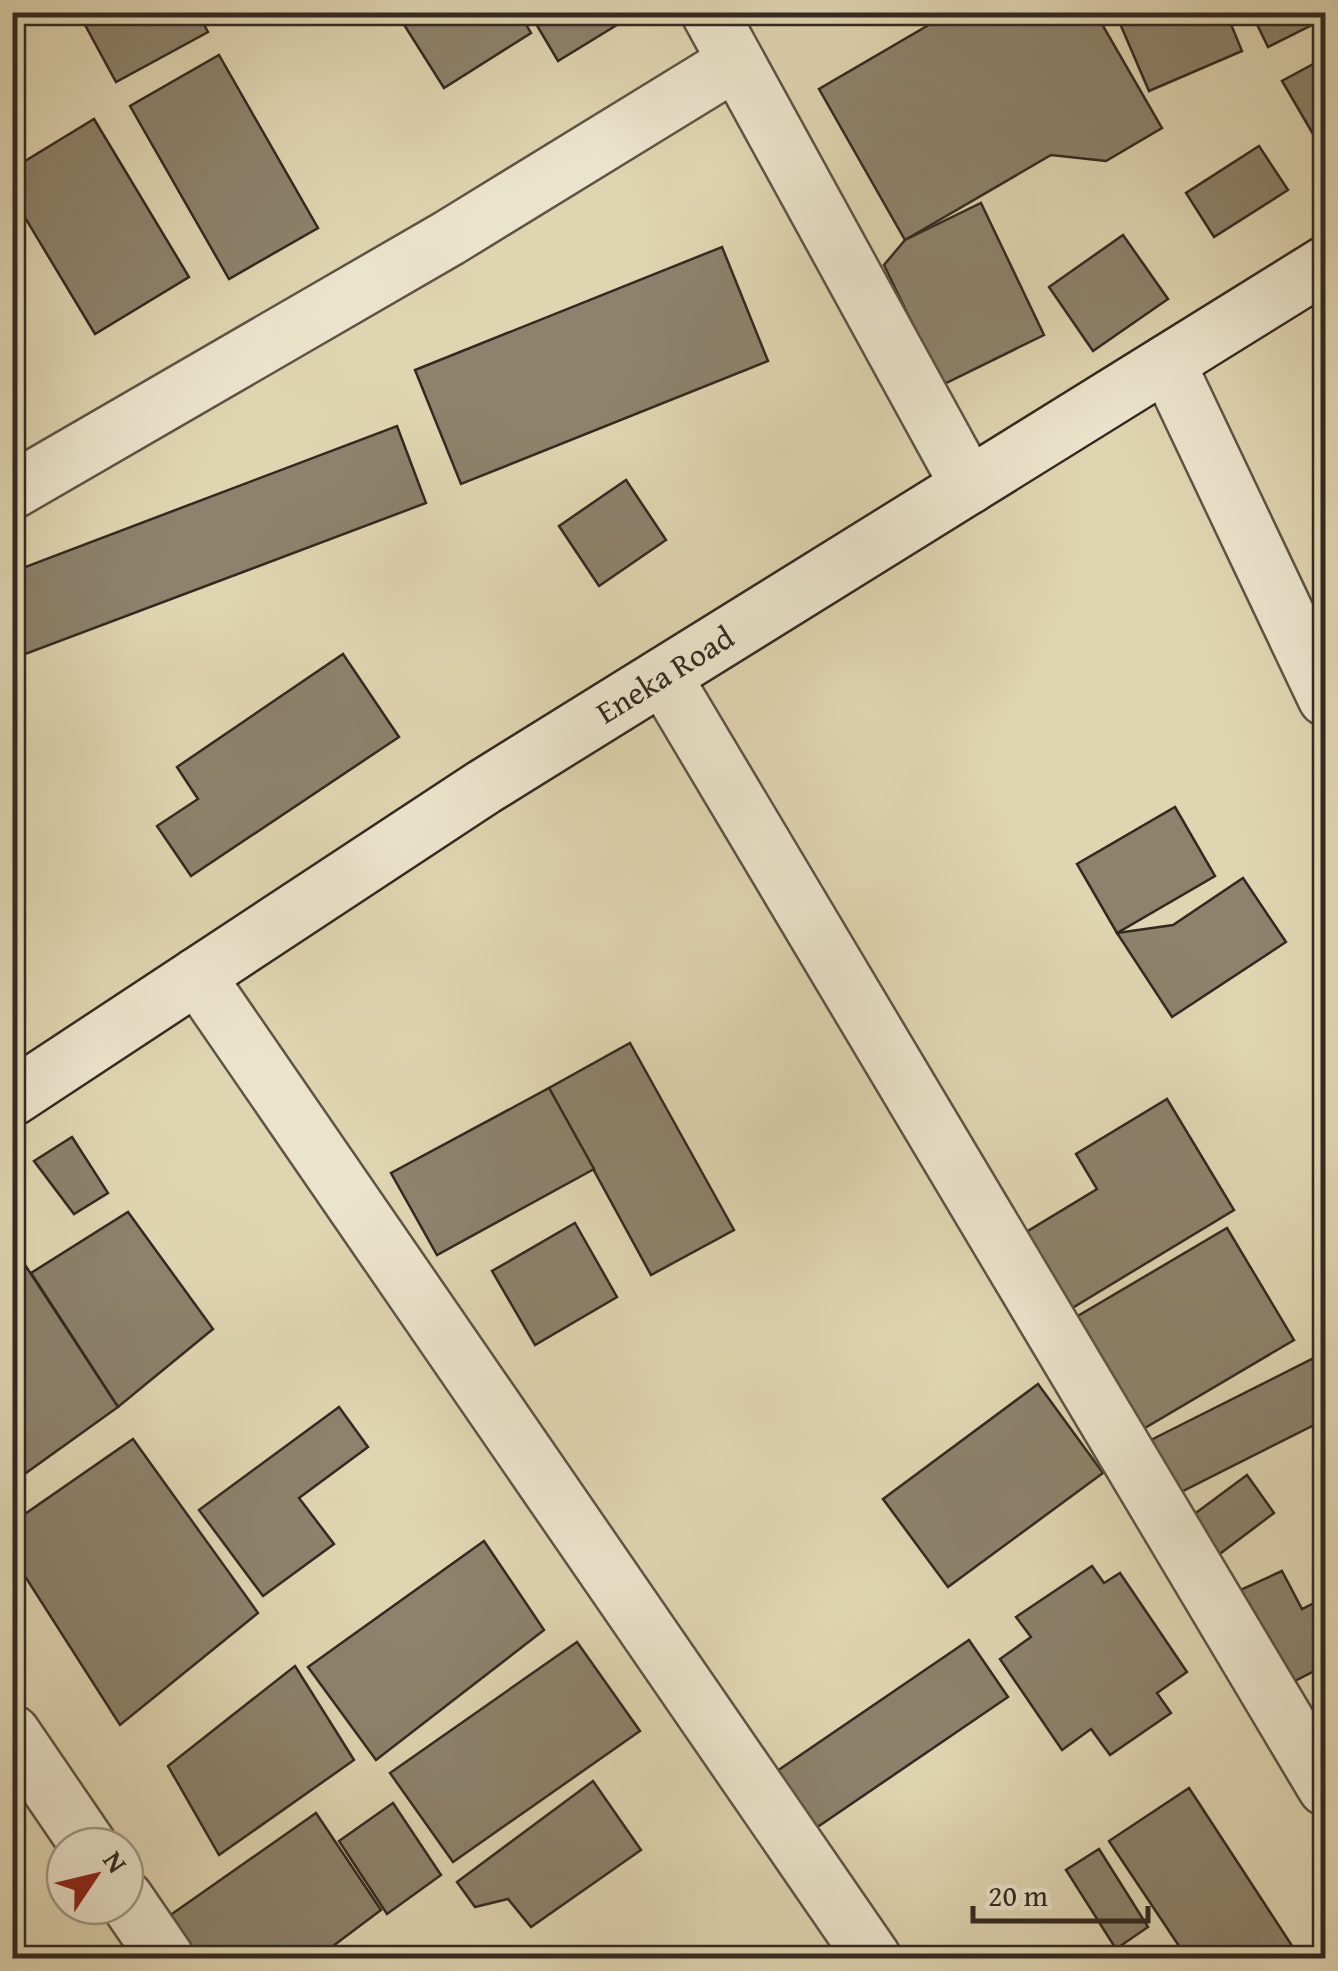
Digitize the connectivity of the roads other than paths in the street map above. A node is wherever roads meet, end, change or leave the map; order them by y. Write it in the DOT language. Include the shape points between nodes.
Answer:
graph roads {
  1 [pos="709,12"];
  2 [pos="734,63"];
  3 [pos="1326,264"];
  4 [pos="1167,364"];
  5 [pos="969,486"];
  6 [pos="12,491"];
  7 [pos="662,676"];
  8 [pos="1326,698"];
  9 [pos="198,976"];
  10 [pos="12,1098"];
  11 [pos="12,1733"];
  12 [pos="1326,1788"];
  13 [pos="76,1826"];
  14 [pos="144,1926"];
  15 [pos="166,1958"];
  16 [pos="873,1958"];
  1 -- 2 [label="street"];
  2 -- 5 [label="street"];
  2 -- 6 [label="street" via="449,238"];
  3 -- 4 [label="street, Eneka Road"];
  4 -- 5 [label="street, Eneka Road"];
  4 -- 8 [label="street"];
  5 -- 7 [label="street, Eneka Road"];
  7 -- 9 [label="street, Eneka Road"];
  7 -- 12 [label="street"];
  9 -- 10 [label="street, Eneka Road"];
  9 -- 16 [label="street"];
  11 -- 13 [label="street"];
  14 -- 15 [label="street"];
}
